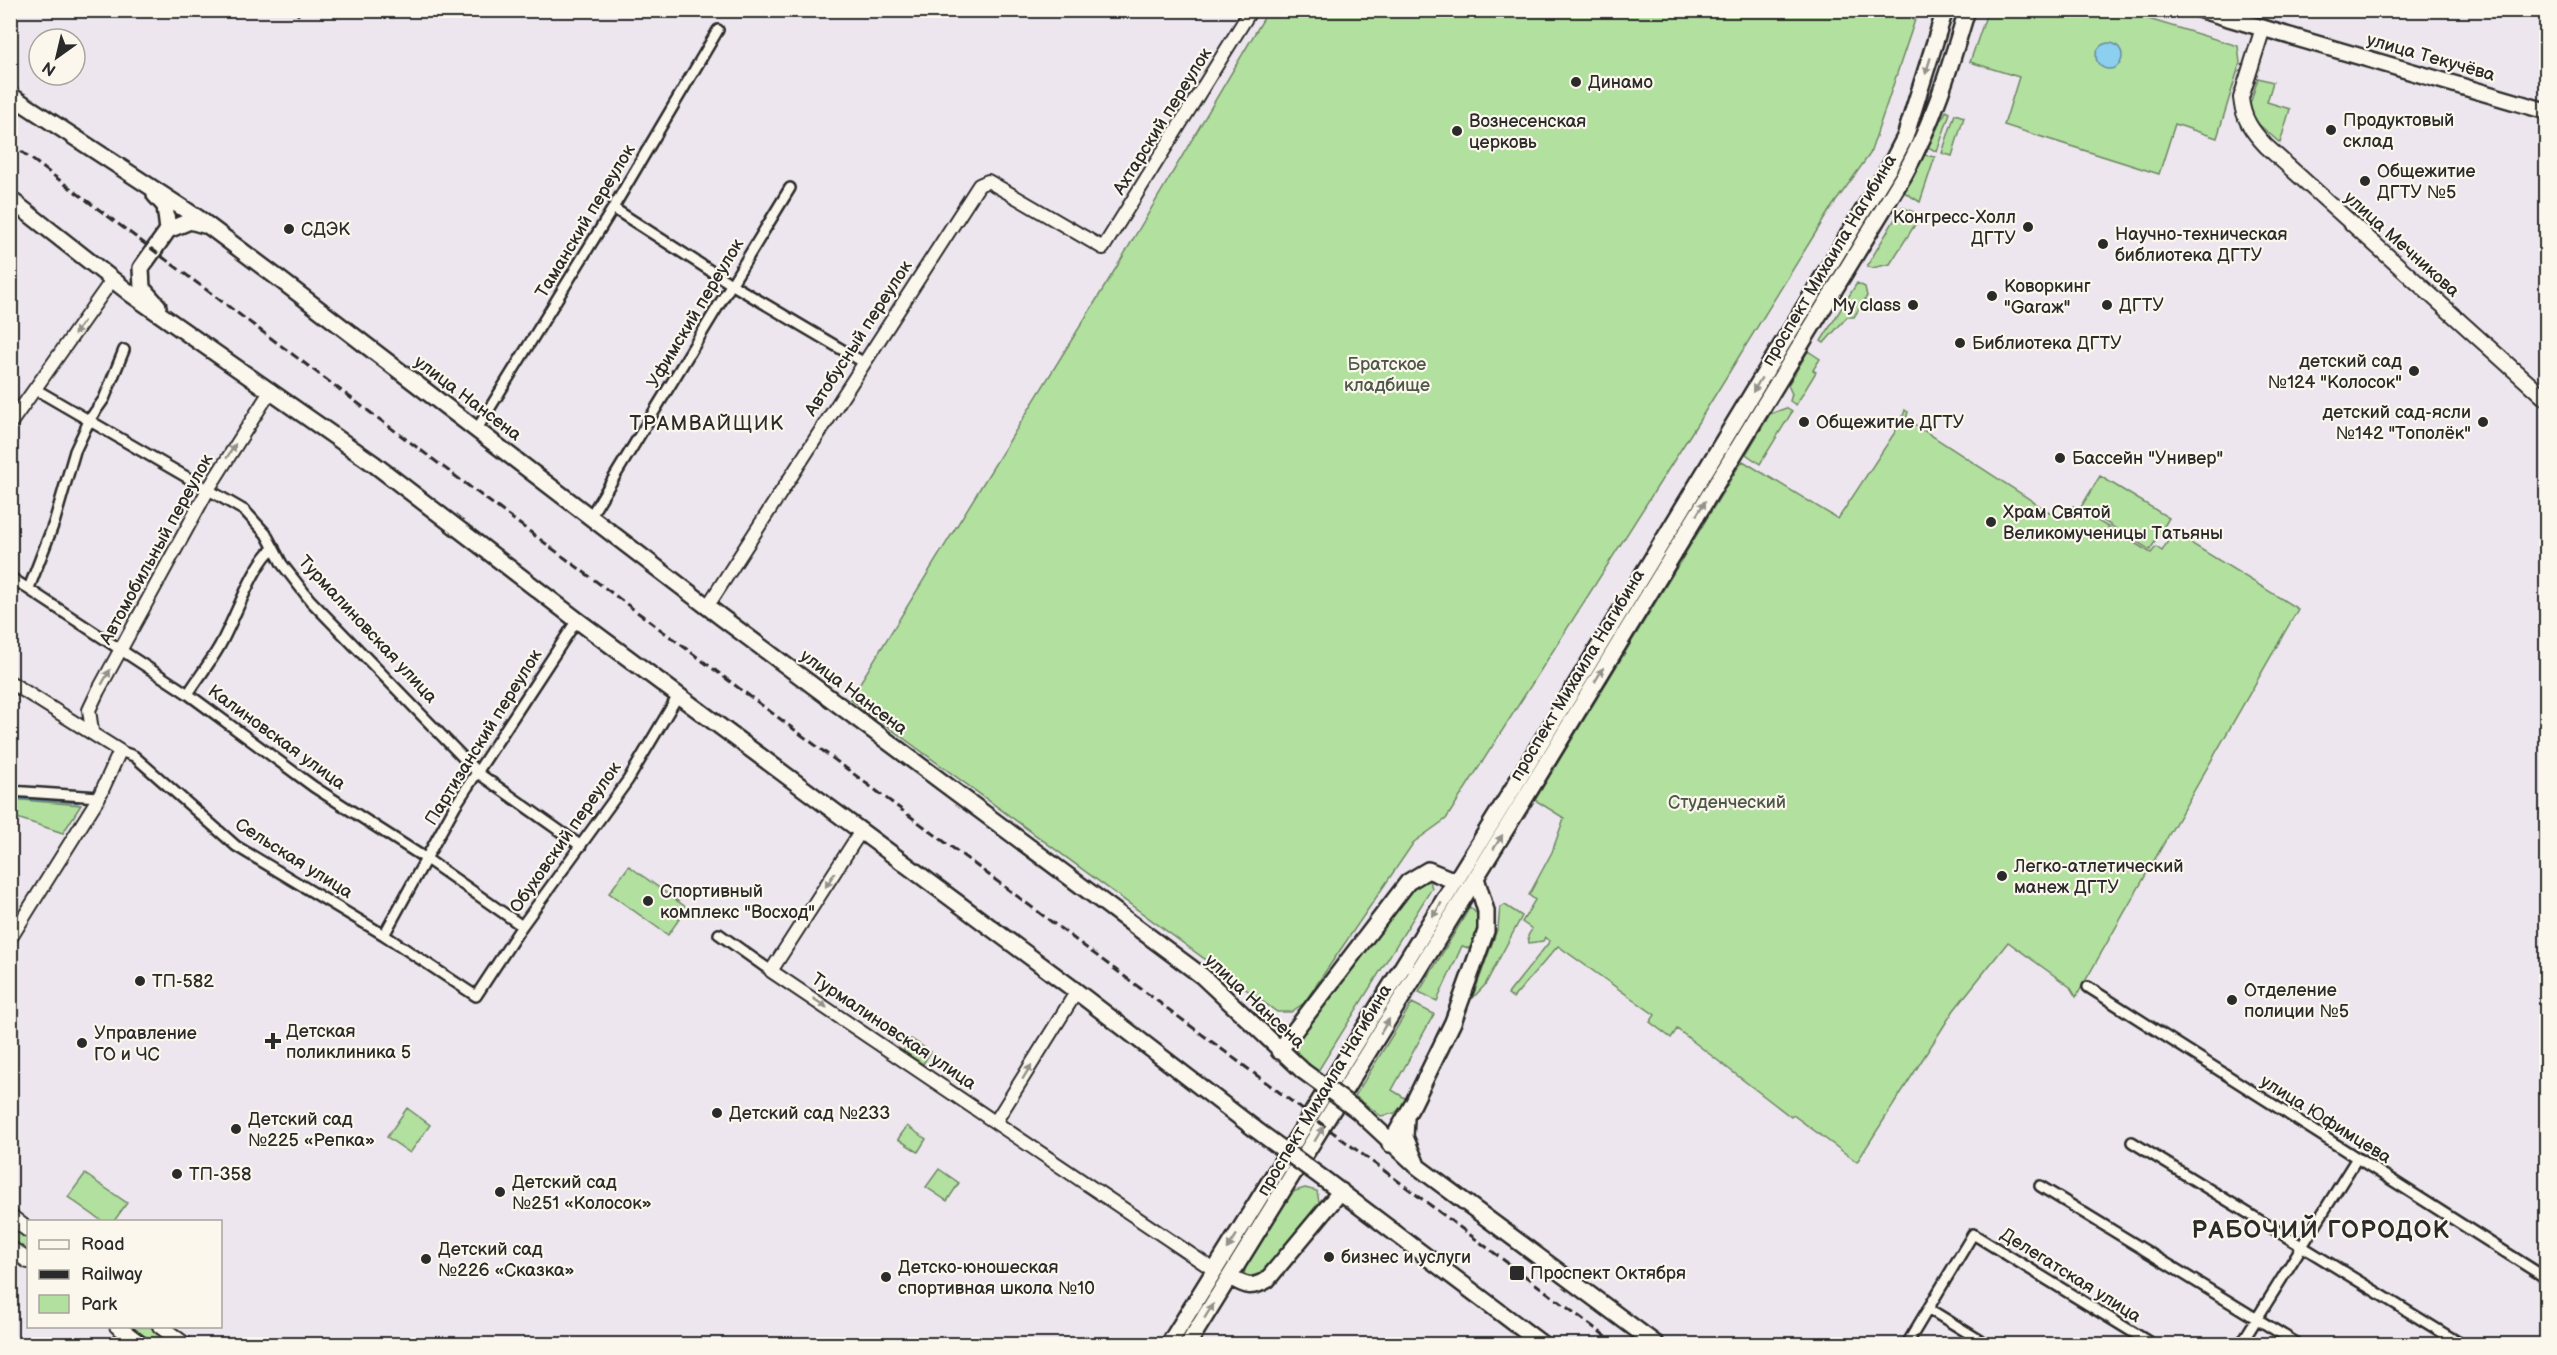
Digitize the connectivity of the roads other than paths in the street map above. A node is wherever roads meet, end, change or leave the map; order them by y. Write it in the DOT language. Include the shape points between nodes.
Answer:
graph roads {
  1 [pos="1251,10"];
  2 [pos="1946,10"];
  3 [pos="1967,10"];
  4 [pos="2201,10"];
  5 [pos="2263,28"];
  6 [pos="718,30"];
  7 [pos="10,94"];
  8 [pos="2547,111"];
  9 [pos="983,181"];
  10 [pos="149,188"];
  11 [pos="790,188"];
  12 [pos="15,203"];
  13 [pos="614,208"];
  14 [pos="10,219"];
  15 [pos="208,226"];
  16 [pos="168,230"];
  17 [pos="86,258"];
  18 [pos="141,268"];
  19 [pos="112,280"];
  20 [pos="731,284"];
  21 [pos="171,322"];
  22 [pos="124,350"];
  23 [pos="863,362"];
  24 [pos="35,389"];
  25 [pos="271,390"];
  26 [pos="2547,399"];
  27 [pos="90,419"];
  28 [pos="10,424"];
  29 [pos="477,429"];
  30 [pos="209,488"];
  31 [pos="590,517"];
  32 [pos="274,548"];
  33 [pos="10,577"];
  34 [pos="29,588"];
  35 [pos="707,607"];
  36 [pos="577,620"];
  37 [pos="121,650"];
  38 [pos="10,682"];
  39 [pos="188,694"];
  40 [pos="679,694"];
  41 [pos="92,731"];
  42 [pos="120,751"];
  43 [pos="478,773"];
  44 [pos="10,791"];
  45 [pos="99,797"];
  46 [pos="861,831"];
  47 [pos="581,846"];
  48 [pos="428,860"];
  49 [pos="1476,878"];
  50 [pos="1455,881"];
  51 [pos="1462,900"];
  52 [pos="1482,903"];
  53 [pos="522,926"];
  54 [pos="719,934"];
  55 [pos="384,935"];
  56 [pos="10,939"];
  57 [pos="771,971"];
  58 [pos="2088,987"];
  59 [pos="1077,992"];
  60 [pos="476,996"];
  61 [pos="1279,1051"];
  62 [pos="1407,1115"];
  63 [pos="996,1121"];
  64 [pos="1370,1122"];
  65 [pos="2132,1142"];
  66 [pos="1390,1144"];
  67 [pos="2357,1158"];
  68 [pos="1418,1167"];
  69 [pos="2040,1186"];
  70 [pos="1341,1191"];
  71 [pos="10,1216"];
  72 [pos="27,1229"];
  73 [pos="2301,1246"];
  74 [pos="10,1248"];
  75 [pos="27,1261"];
  76 [pos="1214,1270"];
  77 [pos="1230,1277"];
  78 [pos="2547,1278"];
  79 [pos="1929,1309"];
  80 [pos="2257,1319"];
  81 [pos="120,1328"];
  82 [pos="163,1328"];
  83 [pos="141,1344"];
  84 [pos="184,1344"];
  85 [pos="1169,1344"];
  86 [pos="1188,1344"];
  87 [pos="1542,1344"];
  88 [pos="1656,1344"];
  89 [pos="1907,1344"];
  90 [pos="1986,1344"];
  91 [pos="2152,1344"];
  92 [pos="2241,1344"];
  93 [pos="2298,1344"];
  94 [pos="2461,1344"];
  1 -- 9 [label="street, Ахтарский переулок" via="1103,248"];
  2 -- 50 [label="main road, проспект Михаила Нагибина, one-way" via="1905,137 1890,166"];
  49 -- 3 [label="main road, проспект Михаила Нагибина, one-way" via="1913,159 1936,107"];
  4 -- 5 [label="main road, улица Текучёва"];
  5 -- 8 [label="main road, улица Текучёва"];
  5 -- 26 [label="main road, улица Мечникова" via="2241,98 2250,128"];
  6 -- 13 [label="street, Таманский переулок"];
  7 -- 10 [label="main road, улица Нансена"];
  9 -- 23 [label="street, Автобусный переулок"];
  10 -- 15 [label="main road, улица Нансена"];
  10 -- 16 [label="main road" via="165,206"];
  11 -- 20 [label="street, Уфимский переулок"];
  12 -- 14 [label="street"];
  12 -- 17 [label="main road"];
  13 -- 20 [label="street"];
  13 -- 29 [label="street, Таманский переулок"];
  15 -- 16 [label="main road" via="190,221"];
  15 -- 29 [label="main road, улица Нансена"];
  16 -- 18 [label="main road"];
  17 -- 18 [label="main road" via="116,274"];
  17 -- 19 [label="main road"];
  18 -- 21 [label="main road" via="142,288"];
  19 -- 21 [label="main road"];
  19 -- 24 [label="street, one-way"];
  20 -- 23 [label="street"];
  20 -- 31 [label="street, Уфимский переулок"];
  21 -- 25 [label="main road"];
  22 -- 27 [label="street" via="104,399"];
  23 -- 35 [label="street, Автобусный переулок"];
  24 -- 27 [label="street, Турмалиновская улица"];
  24 -- 28 [label="street"];
  30 -- 25 [label="street, Автомобильный переулок, one-way"];
  25 -- 36 [label="main road" via="375,464"];
  27 -- 30 [label="street, Турмалиновская улица"];
  27 -- 34 [label="street" via="66,475 54,524"];
  29 -- 31 [label="main road, улица Нансена"];
  30 -- 32 [label="street, Турмалиновская улица" via="245,511"];
  30 -- 37 [label="street, Автомобильный переулок"];
  31 -- 35 [label="main road, улица Нансена"];
  32 -- 39 [label="street" via="268,552 219,647"];
  32 -- 43 [label="street, Турмалиновская улица" via="310,600"];
  33 -- 34 [label="street, Калиновская улица"];
  34 -- 37 [label="street, Калиновская улица"];
  35 -- 61 [label="main road, улица Нансена" via="1202,976"];
  36 -- 40 [label="main road"];
  36 -- 43 [label="street, Партизанский переулок"];
  37 -- 39 [label="street, Калиновская улица"];
  41 -- 37 [label="street, Автомобильный переулок, one-way" via="89,710"];
  38 -- 41 [label="street, Сельская улица"];
  39 -- 48 [label="street, Калиновская улица" via="314,787"];
  40 -- 46 [label="main road"];
  40 -- 47 [label="street, Обуховский переулок" via="628,780"];
  41 -- 42 [label="street, Сельская улица"];
  42 -- 45 [label="street"];
  42 -- 55 [label="street, Сельская улица" via="134,756 236,846"];
  43 -- 47 [label="street, Турмалиновская улица"];
  43 -- 48 [label="street, Партизанский переулок" via="455,806"];
  44 -- 45 [label="street"];
  45 -- 56 [label="street"];
  46 -- 57 [label="street, one-way"];
  46 -- 59 [label="main road"];
  47 -- 53 [label="street, Обуховский переулок"];
  48 -- 53 [label="street, Калиновская улица"];
  48 -- 55 [label="street, Партизанский переулок"];
  49 -- 51 [label="main road, проспект Михаила Нагибина"];
  49 -- 52 [label="main road"];
  50 -- 61 [label="main road" via="1428,870 1408,882"];
  50 -- 76 [label="main road, проспект Михаила Нагибина, one-way"];
  51 -- 52 [label="main road" via="1473,898"];
  77 -- 51 [label="main road, проспект Михаила Нагибина, one-way"];
  52 -- 62 [label="main road" via="1487,916 1484,936 1453,1022"];
  53 -- 60 [label="street, Обуховский переулок"];
  54 -- 57 [label="street, Турмалиновская улица"];
  55 -- 60 [label="street, Сельская улица"];
  57 -- 63 [label="street, Турмалиновская улица, one-way"];
  58 -- 67 [label="street, улица Юфимцева"];
  63 -- 59 [label="street, one-way"];
  59 -- 70 [label="main road, bridge"];
  61 -- 64 [label="main road, улица Нансена, bridge"];
  62 -- 64 [label="main road" via="1390,1122"];
  62 -- 66 [label="main road"];
  62 -- 68 [label="main road" via="1406,1137"];
  63 -- 76 [label="street, Турмалиновская улица"];
  64 -- 66 [label="main road, улица Нансена"];
  65 -- 73 [label="street"];
  66 -- 68 [label="main road, улица Нансена"];
  67 -- 73 [label="street"];
  67 -- 78 [label="street, улица Юфимцева"];
  68 -- 88 [label="main road, улица Нансена"];
  69 -- 80 [label="street"];
  70 -- 77 [label="main road" via="1267,1280 1247,1287"];
  70 -- 87 [label="main road"];
  71 -- 72 [label="main road"];
  73 -- 80 [label="street"];
  73 -- 94 [label="street"];
  74 -- 75 [label="main road"];
  76 -- 85 [label="main road, проспект Михаила Нагибина"];
  86 -- 77 [label="main road, проспект Михаила Нагибина, one-way"];
  79 -- 89 [label="street"];
  79 -- 90 [label="street"];
  79 -- 91 [label="street, Делегатская улица" via="1973,1234"];
  80 -- 92 [label="street"];
  80 -- 93 [label="street"];
  81 -- 83 [label="main road"];
  82 -- 84 [label="main road"];
}
